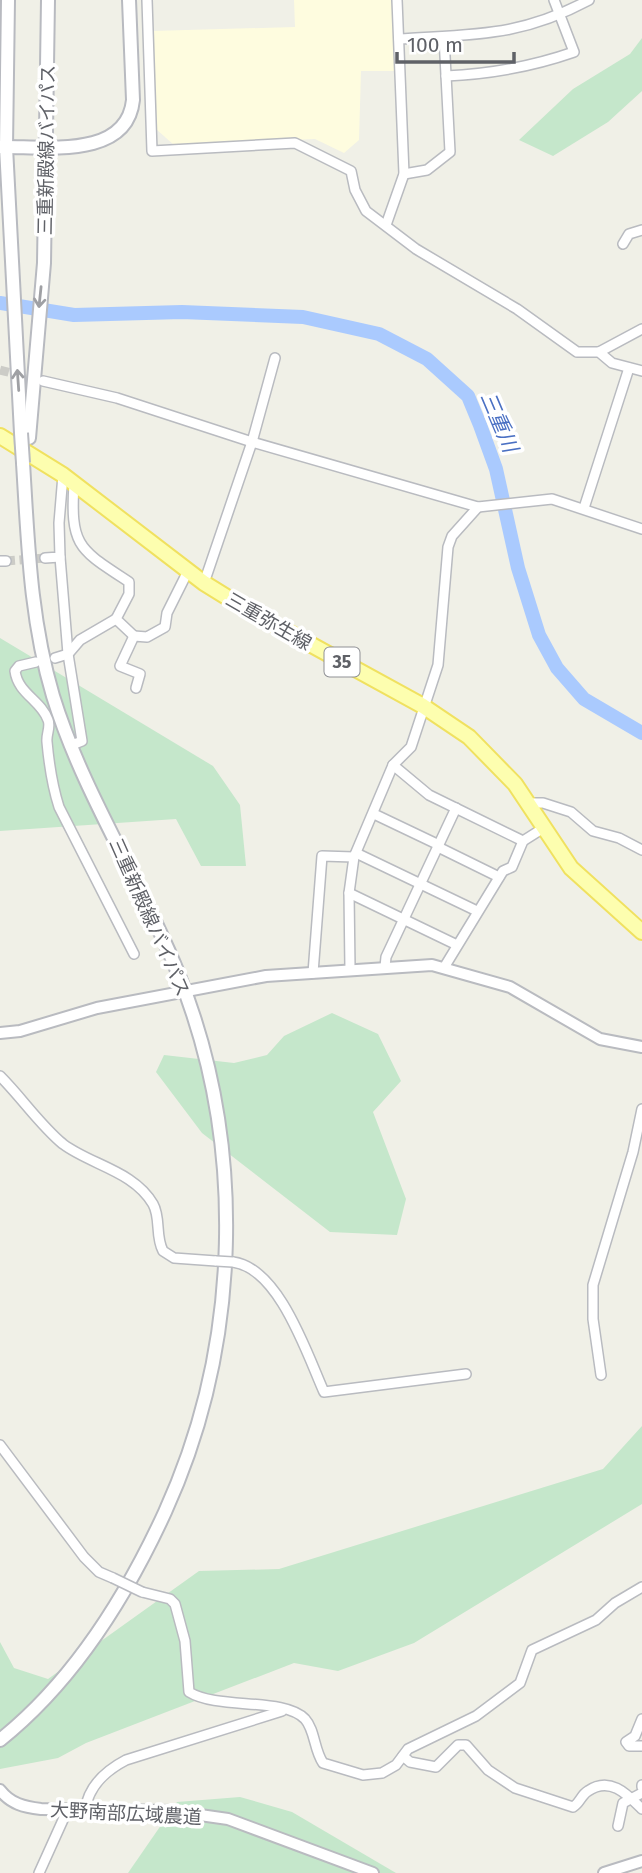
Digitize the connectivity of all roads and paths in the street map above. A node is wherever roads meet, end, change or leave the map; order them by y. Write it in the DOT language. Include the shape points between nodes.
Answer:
graph roads {
  1 [pos="8,0"];
  2 [pos="48,0"];
  3 [pos="129,0"];
  4 [pos="146,0"];
  5 [pos="397,0"];
  6 [pos="554,0"];
  7 [pos="589,0"];
  8 [pos="560,15"];
  9 [pos="444,37"];
  10 [pos="399,39"];
  11 [pos="446,76"];
  12 [pos="47,146"];
  13 [pos="3,147"];
  14 [pos="404,174"];
  15 [pos="386,225"];
  16 [pos="642,230"];
  17 [pos="623,244"];
  18 [pos="642,329"];
  19 [pos="598,352"];
  20 [pos="275,358"];
  21 [pos="629,368"];
  22 [pos="642,370"];
  23 [pos="43,381"];
  24 [pos="0,436"];
  25 [pos="25,436"];
  26 [pos="252,442"];
  27 [pos="69,479"];
  28 [pos="482,508"];
  29 [pos="584,508"];
  30 [pos="642,529"];
  31 [pos="60,557"];
  32 [pos="45,558"];
  33 [pos="188,570"];
  34 [pos="204,583"];
  35 [pos="116,619"];
  36 [pos="134,636"];
  37 [pos="68,654"];
  38 [pos="55,657"];
  39 [pos="36,662"];
  40 [pos="136,688"];
  41 [pos="423,706"];
  42 [pos="72,745"];
  43 [pos="393,765"];
  44 [pos="527,803"];
  45 [pos="456,808"];
  46 [pos="374,814"];
  47 [pos="542,829"];
  48 [pos="523,841"];
  49 [pos="438,846"];
  50 [pos="642,850"];
  51 [pos="355,855"];
  52 [pos="499,877"];
  53 [pos="421,884"];
  54 [pos="349,893"];
  55 [pos="477,911"];
  56 [pos="404,920"];
  57 [pos="642,932"];
  58 [pos="457,945"];
  59 [pos="134,954"];
  60 [pos="385,967"];
  61 [pos="445,967"];
  62 [pos="351,969"];
  63 [pos="313,973"];
  64 [pos="185,992"];
  65 [pos="0,1033"];
  66 [pos="642,1047"];
  67 [pos="0,1076"];
  68 [pos="642,1109"];
  69 [pos="466,1374"];
  70 [pos="601,1375"];
  71 [pos="0,1444"];
  72 [pos="642,1587"];
  73 [pos="282,1711"];
  74 [pos="642,1719"];
  75 [pos="0,1740"];
  76 [pos="642,1746"];
  77 [pos="403,1756"];
  78 [pos="0,1790"];
  79 [pos="642,1793"];
  80 [pos="631,1799"];
  81 [pos="642,1809"];
  82 [pos="67,1811"];
  83 [pos="85,1811"];
  84 [pos="618,1826"];
  85 [pos="642,1861"];
  86 [pos="39,1873"];
  87 [pos="373,1873"];
  88 [pos="604,1873"];
  1 -- 13 [label="main road, 三重新殿線バイパス"];
  2 -- 12 [label="main road, 三重新殿線バイパス"];
  3 -- 12 [label="main road" via="133,100 127,121 100,142"];
  4 -- 15 [label="street" via="152,151 295,143 351,171 366,211"];
  5 -- 10 [label="street"];
  6 -- 8 [label="street"];
  7 -- 8 [label="street"];
  8 -- 9 [label="street" via="505,33"];
  8 -- 11 [label="street" via="573,52 492,74"];
  9 -- 10 [label="street"];
  9 -- 11 [label="street"];
  10 -- 14 [label="street"];
  11 -- 14 [label="street" via="450,152 427,170"];
  12 -- 13 [label="main road"];
  12 -- 25 [label="main road, 三重新殿線バイパス, one-way" via="44,263"];
  25 -- 13 [label="main road, 三重新殿線バイパス, one-way"];
  14 -- 15 [label="street"];
  15 -- 19 [label="street" via="577,352"];
  16 -- 17 [label="street" via="629,234"];
  18 -- 19 [label="street"];
  19 -- 21 [label="street"];
  20 -- 26 [label="street"];
  21 -- 22 [label="street"];
  21 -- 29 [label="street"];
  23 -- 26 [label="street" via="117,398"];
  24 -- 27 [label="main road, 三重弥生線 / 35"];
  25 -- 42 [label="main road, 三重新殿線バイパス" via="35,615 44,661"];
  26 -- 28 [label="street"];
  26 -- 34 [label="street"];
  27 -- 31 [label="street" via="58,523"];
  27 -- 33 [label="main road, 三重弥生線 / 35"];
  27 -- 35 [label="street" via="83,552 130,582"];
  28 -- 29 [label="street" via="542,499"];
  28 -- 41 [label="street" via="452,536 448,547 438,665"];
  29 -- 30 [label="street"];
  31 -- 32 [label="street"];
  31 -- 37 [label="street"];
  33 -- 34 [label="main road, 三重弥生線 / 35"];
  33 -- 36 [label="street" via="165,626 147,637"];
  34 -- 41 [label="main road, 三重弥生線 / 35"];
  35 -- 36 [label="street"];
  35 -- 37 [label="street" via="80,640"];
  36 -- 40 [label="street" via="120,666 140,674"];
  37 -- 38 [label="street"];
  37 -- 42 [label="street" via="82,741"];
  39 -- 59 [label="street" via="19,666 16,684 50,723 51,785"];
  41 -- 43 [label="street" via="411,747"];
  41 -- 44 [label="main road, 三重弥生線 / 35" via="478,745"];
  42 -- 64 [label="main road, 三重新殿線バイパス"];
  43 -- 45 [label="street" via="418,788"];
  43 -- 46 [label="street"];
  44 -- 47 [label="main road, 三重弥生線 / 35"];
  44 -- 50 [label="street" via="571,812 593,831"];
  45 -- 48 [label="street"];
  45 -- 49 [label="street"];
  46 -- 49 [label="street"];
  46 -- 51 [label="street"];
  47 -- 48 [label="street"];
  47 -- 57 [label="main road, 三重弥生線 / 35" via="571,868"];
  48 -- 52 [label="street" via="512,867"];
  49 -- 52 [label="street"];
  49 -- 53 [label="street"];
  51 -- 53 [label="street"];
  51 -- 54 [label="street"];
  51 -- 63 [label="street" via="322,856"];
  52 -- 55 [label="street"];
  53 -- 55 [label="street"];
  53 -- 56 [label="street"];
  54 -- 56 [label="street"];
  54 -- 62 [label="street"];
  55 -- 58 [label="street"];
  56 -- 58 [label="street"];
  56 -- 60 [label="street"];
  58 -- 61 [label="street"];
  60 -- 61 [label="street"];
  60 -- 62 [label="street"];
  61 -- 66 [label="street" via="510,988 600,1039"];
  62 -- 63 [label="street"];
  63 -- 64 [label="street" via="266,976"];
  64 -- 65 [label="street"];
  64 -- 75 [label="main road, 三重新殿線バイパス" via="214,1097 226,1212 219,1322 202,1408 170,1499 123,1594 65,1675"];
  67 -- 69 [label="street, bridge" via="65,1145 113,1170 146,1196 157,1214 163,1251 174,1258 247,1264 257,1271 290,1318 324,1392"];
  68 -- 70 [label="street" via="593,1285"];
  71 -- 73 [label="street, bridge" via="99,1572 175,1604 186,1640 189,1692 201,1699"];
  72 -- 77 [label="street" via="596,1620 532,1650 520,1683 476,1716 408,1749"];
  73 -- 77 [label="street" via="303,1716 323,1763 373,1775 396,1765"];
  73 -- 83 [label="street" via="126,1760 105,1771 86,1801"];
  74 -- 76 [label="street" via="635,1736 626,1742"];
  77 -- 80 [label="street" via="436,1767 462,1744 488,1770 532,1796 573,1808 588,1791 608,1784"];
  78 -- 82 [label="street, 大野南部広域農道" via="23,1807"];
  79 -- 80 [label="street"];
  80 -- 81 [label="street"];
  80 -- 84 [label="street" via="623,1803"];
  82 -- 83 [label="street, 大野南部広域農道"];
  82 -- 86 [label="street"];
  83 -- 87 [label="street, 大野南部広域農道" via="172,1811 228,1819"];
  85 -- 88 [label="street"];
}
